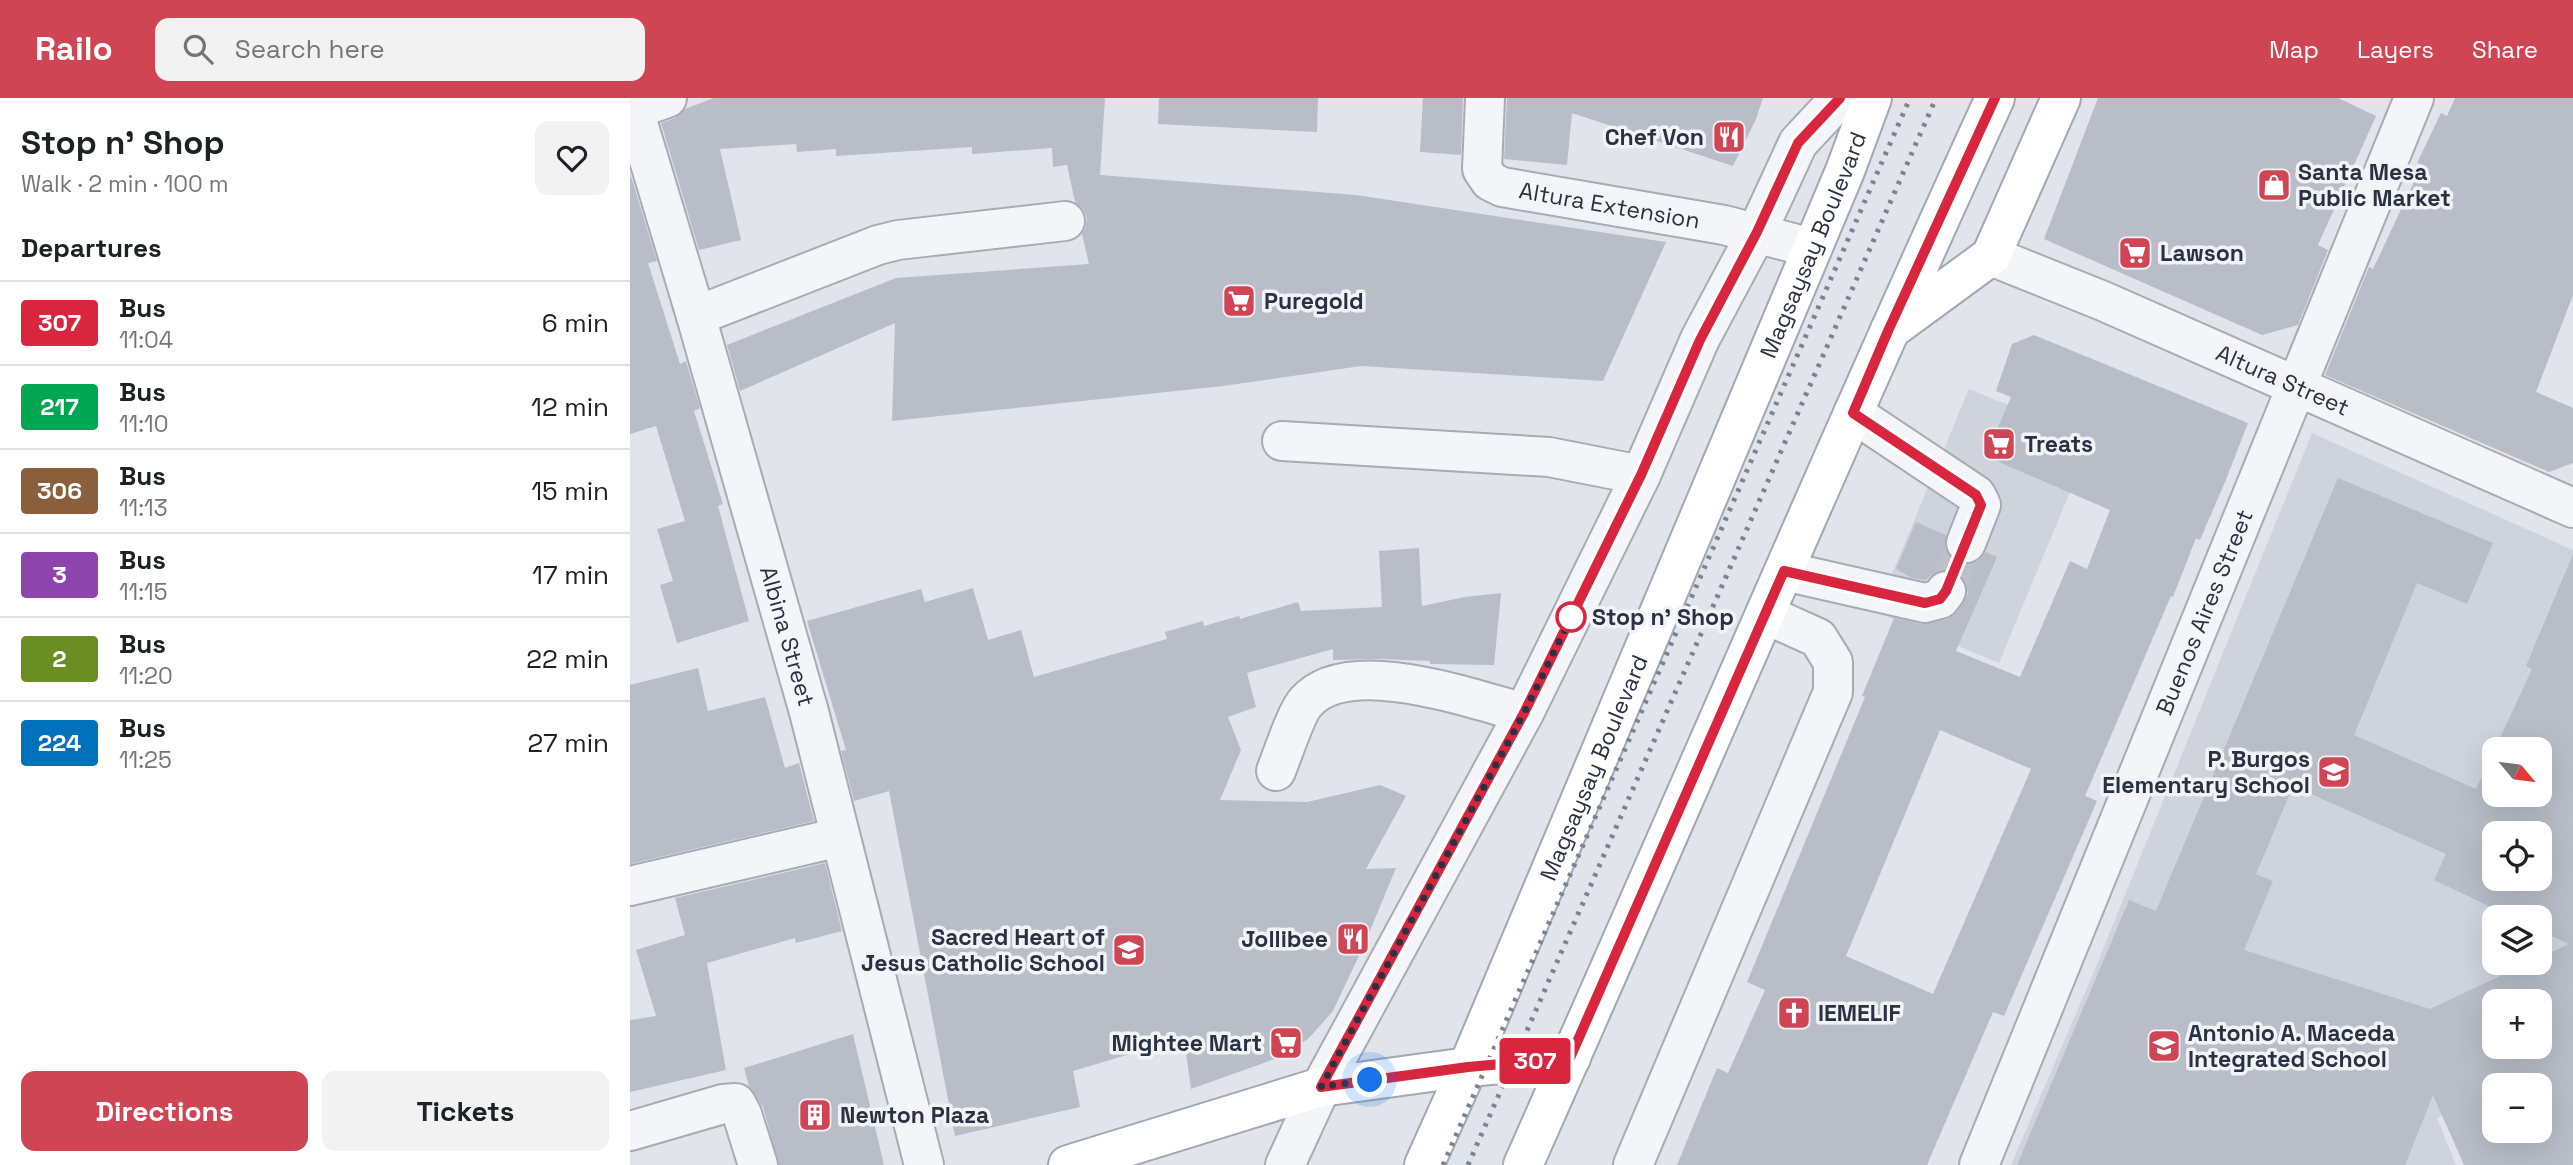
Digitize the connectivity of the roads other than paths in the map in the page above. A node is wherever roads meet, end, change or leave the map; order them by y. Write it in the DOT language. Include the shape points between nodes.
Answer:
graph roads {
  1 [pos="1485,98"];
  2 [pos="1840,98"];
  3 [pos="1872,98"];
  4 [pos="1995,98"];
  5 [pos="2061,98"];
  6 [pos="2414,98"];
  7 [pos="644,106"];
  8 [pos="1065,221"];
  9 [pos="1757,232"];
  10 [pos="1812,248"];
  11 [pos="1991,256"];
  12 [pos="696,316"];
  13 [pos="1888,331"];
  14 [pos="2295,387"];
  15 [pos="1853,413"];
  16 [pos="1282,441"];
  17 [pos="1641,475"];
  18 [pos="2573,508"];
  19 [pos="1966,544"];
  20 [pos="1784,571"];
  21 [pos="1946,591"];
  22 [pos="1767,615"];
  23 [pos="1524,713"];
  24 [pos="1276,771"];
  25 [pos="840,837"];
  26 [pos="630,886"];
  27 [pos="1570,1058"];
  28 [pos="1468,1067"];
  29 [pos="1321,1087"];
  30 [pos="630,1131"];
  31 [pos="758,1165"];
  32 [pos="924,1165"];
  33 [pos="1068,1165"];
  34 [pos="1286,1165"];
  35 [pos="1423,1165"];
  36 [pos="1523,1165"];
  37 [pos="1633,1165"];
  38 [pos="1979,1165"];
  1 -- 9 [label="street, Altura Extension" via="1482,169 1490,181 1502,187"];
  2 -- 9 [label="street" via="1798,143"];
  3 -- 10 [label="main road, Magsaysay Boulevard"];
  4 -- 13 [label="main road"];
  5 -- 11 [label="main road"];
  6 -- 14 [label="street, Buenos Aires Street"];
  7 -- 12 [label="street, Albina Street"];
  8 -- 12 [label="street" via="888,242"];
  9 -- 10 [label="street, Altura Extension"];
  9 -- 17 [label="street" via="1700,340"];
  10 -- 28 [label="main road, Magsaysay Boulevard"];
  11 -- 13 [label="main road"];
  11 -- 14 [label="street, Altura Street"];
  12 -- 25 [label="street, Albina Street"];
  13 -- 15 [label="main road"];
  14 -- 18 [label="street, Altura Street"];
  14 -- 38 [label="street, Buenos Aires Street"];
  15 -- 19 [label="street" via="1976,495 1981,505"];
  15 -- 20 [label="main road"];
  16 -- 17 [label="street" via="1549,457"];
  17 -- 23 [label="street"];
  20 -- 21 [label="street" via="1925,603 1940,599"];
  20 -- 22 [label="main road"];
  22 -- 27 [label="main road"];
  22 -- 37 [label="street" via="1818,638 1833,662 1833,692"];
  23 -- 24 [label="street" via="1427,686 1360,679 1325,687 1305,702"];
  23 -- 29 [label="street"];
  25 -- 26 [label="street"];
  25 -- 32 [label="street, Albina Street"];
  27 -- 28 [label="main road"];
  27 -- 36 [label="main road"];
  28 -- 29 [label="main road"];
  28 -- 35 [label="main road, Magsaysay Boulevard"];
  29 -- 33 [label="main road"];
  29 -- 34 [label="street"];
  30 -- 31 [label="street" via="736,1103"];
}
